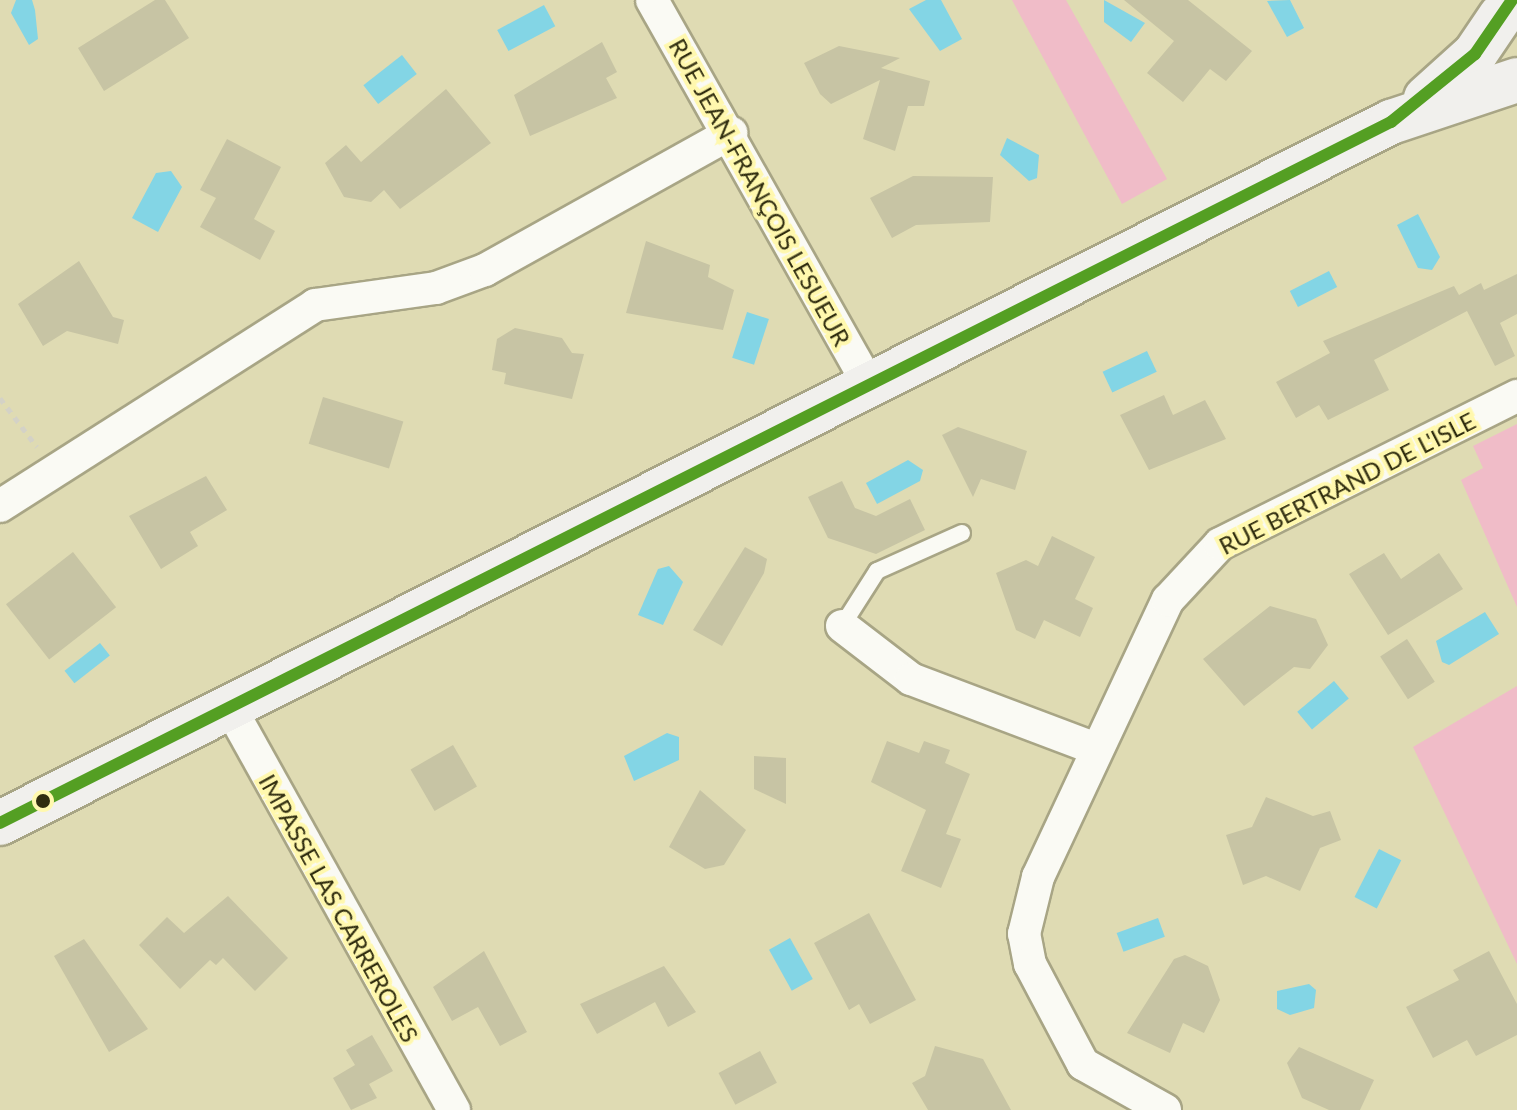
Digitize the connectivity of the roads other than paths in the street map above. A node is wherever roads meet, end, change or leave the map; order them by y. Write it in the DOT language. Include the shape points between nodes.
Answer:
graph roads {
  1 [pos="652,0"];
  2 [pos="1506,6"];
  3 [pos="1517,74"];
  4 [pos="1517,80"];
  5 [pos="1391,122"];
  6 [pos="731,133"];
  7 [pos="868,384"];
  8 [pos="1517,396"];
  9 [pos="0,506"];
  10 [pos="962,533"];
  11 [pos="842,626"];
  12 [pos="228,704"];
  13 [pos="1096,749"];
  14 [pos="0,823"];
  15 [pos="454,1110"];
  16 [pos="1165,1110"];
  1 -- 6 [label="street, RUE JEAN-FRANÇOIS LESUEUR"];
  2 -- 3 [label="main road" via="1500,53"];
  2 -- 5 [label="main road" via="1453,76"];
  4 -- 5 [label="main road"];
  5 -- 7 [label="main road"];
  6 -- 7 [label="street, RUE JEAN-FRANÇOIS LESUEUR"];
  6 -- 9 [label="street" via="485,270 436,288 315,305 52,467"];
  7 -- 12 [label="main road"];
  8 -- 13 [label="street, RUE BERTRAND DE L'ISLE" via="1220,544 1168,600"];
  10 -- 11 [label="lane" via="877,571"];
  11 -- 13 [label="street" via="911,679"];
  12 -- 14 [label="main road"];
  12 -- 15 [label="street, IMPASSE LAS CARREROLES"];
  13 -- 16 [label="street, RUE BERTRAND DE L'ISLE" via="1028,903 1030,964 1083,1064"];
}
